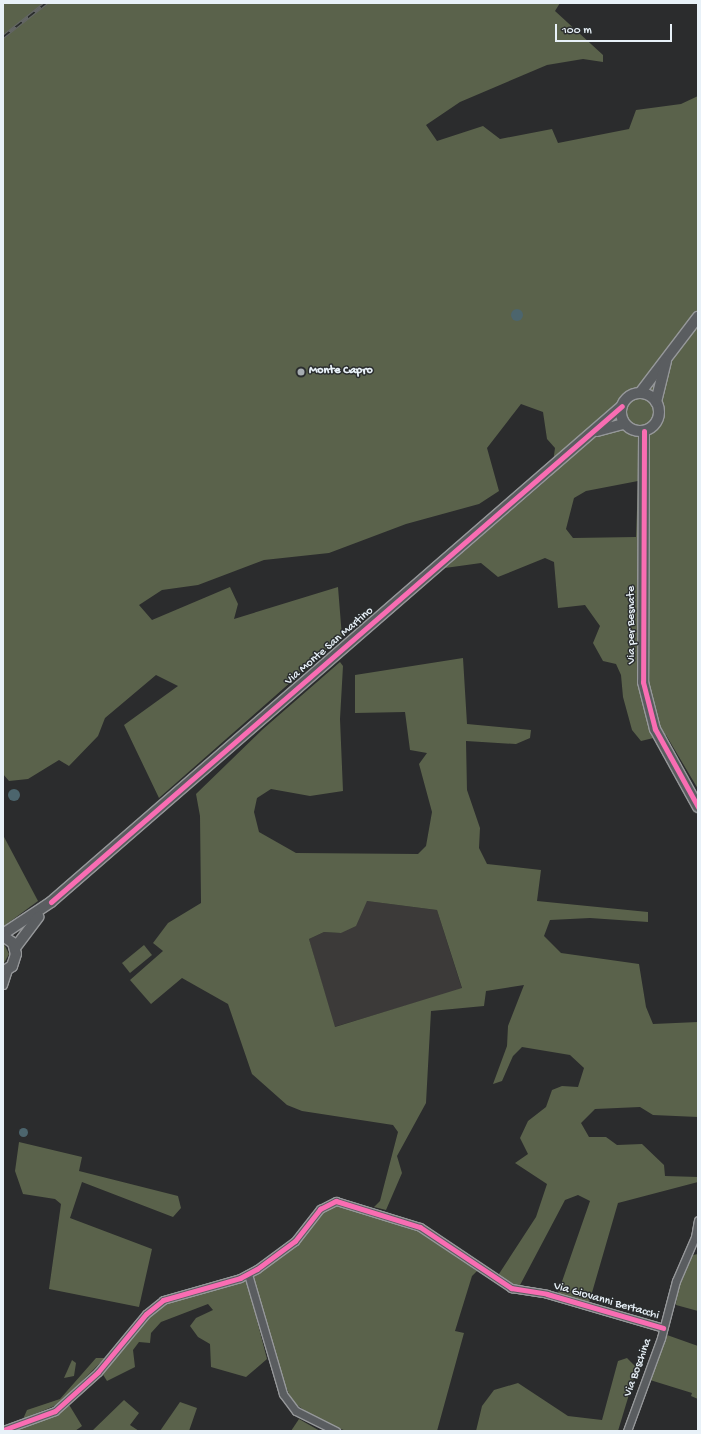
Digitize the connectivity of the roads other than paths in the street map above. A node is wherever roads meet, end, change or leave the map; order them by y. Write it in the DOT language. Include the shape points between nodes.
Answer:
graph roads {
  1 [pos="698,317"];
  2 [pos="667,360"];
  3 [pos="640,393"];
  4 [pos="656,402"];
  5 [pos="622,406"];
  6 [pos="624,424"];
  7 [pos="595,431"];
  8 [pos="644,431"];
  9 [pos="698,807"];
  10 [pos="51,902"];
  11 [pos="3,935"];
  12 [pos="15,948"];
  13 [pos="5,971"];
  14 [pos="3,985"];
  15 [pos="698,1220"];
  16 [pos="248,1274"];
  17 [pos="663,1328"];
  18 [pos="3,1430"];
  19 [pos="336,1431"];
  20 [pos="627,1431"];
  1 -- 2 [label="street, Via Monte San Martino"];
  2 -- 3 [label="street, Via Monte San Martino"];
  2 -- 4 [label="street, Via Monte San Martino"];
  3 -- 4 [label="street"];
  3 -- 5 [label="street, Via Monte San Martino" via="626,399"];
  4 -- 8 [label="street, Via Monte San Martino" via="658,420"];
  5 -- 6 [label="street"];
  5 -- 7 [label="street, Via Monte San Martino"];
  6 -- 7 [label="street, Via Monte San Martino"];
  6 -- 8 [label="street"];
  7 -- 10 [label="street, Via Monte San Martino" via="524,488"];
  8 -- 9 [label="street, Via per Besnate" via="643,682 655,729"];
  10 -- 11 [label="street, Via Monte San Martino"];
  10 -- 12 [label="street, Via Monte San Martino"];
  11 -- 12 [label="street, Via Monte San Martino"];
  12 -- 13 [label="street, Via Monte San Martino" via="14,961"];
  13 -- 14 [label="street"];
  15 -- 17 [label="street, Via Boschina"];
  16 -- 17 [label="street, Via Giovanni Bertacchi" via="295,1241 326,1204 348,1202 420,1227 511,1288 547,1294"];
  16 -- 18 [label="street, Via Giovanni Bertacchi" via="163,1300 146,1314 98,1372 55,1411"];
  16 -- 19 [label="street" via="283,1394 296,1411"];
  17 -- 20 [label="street, Via Boschina"];
}
